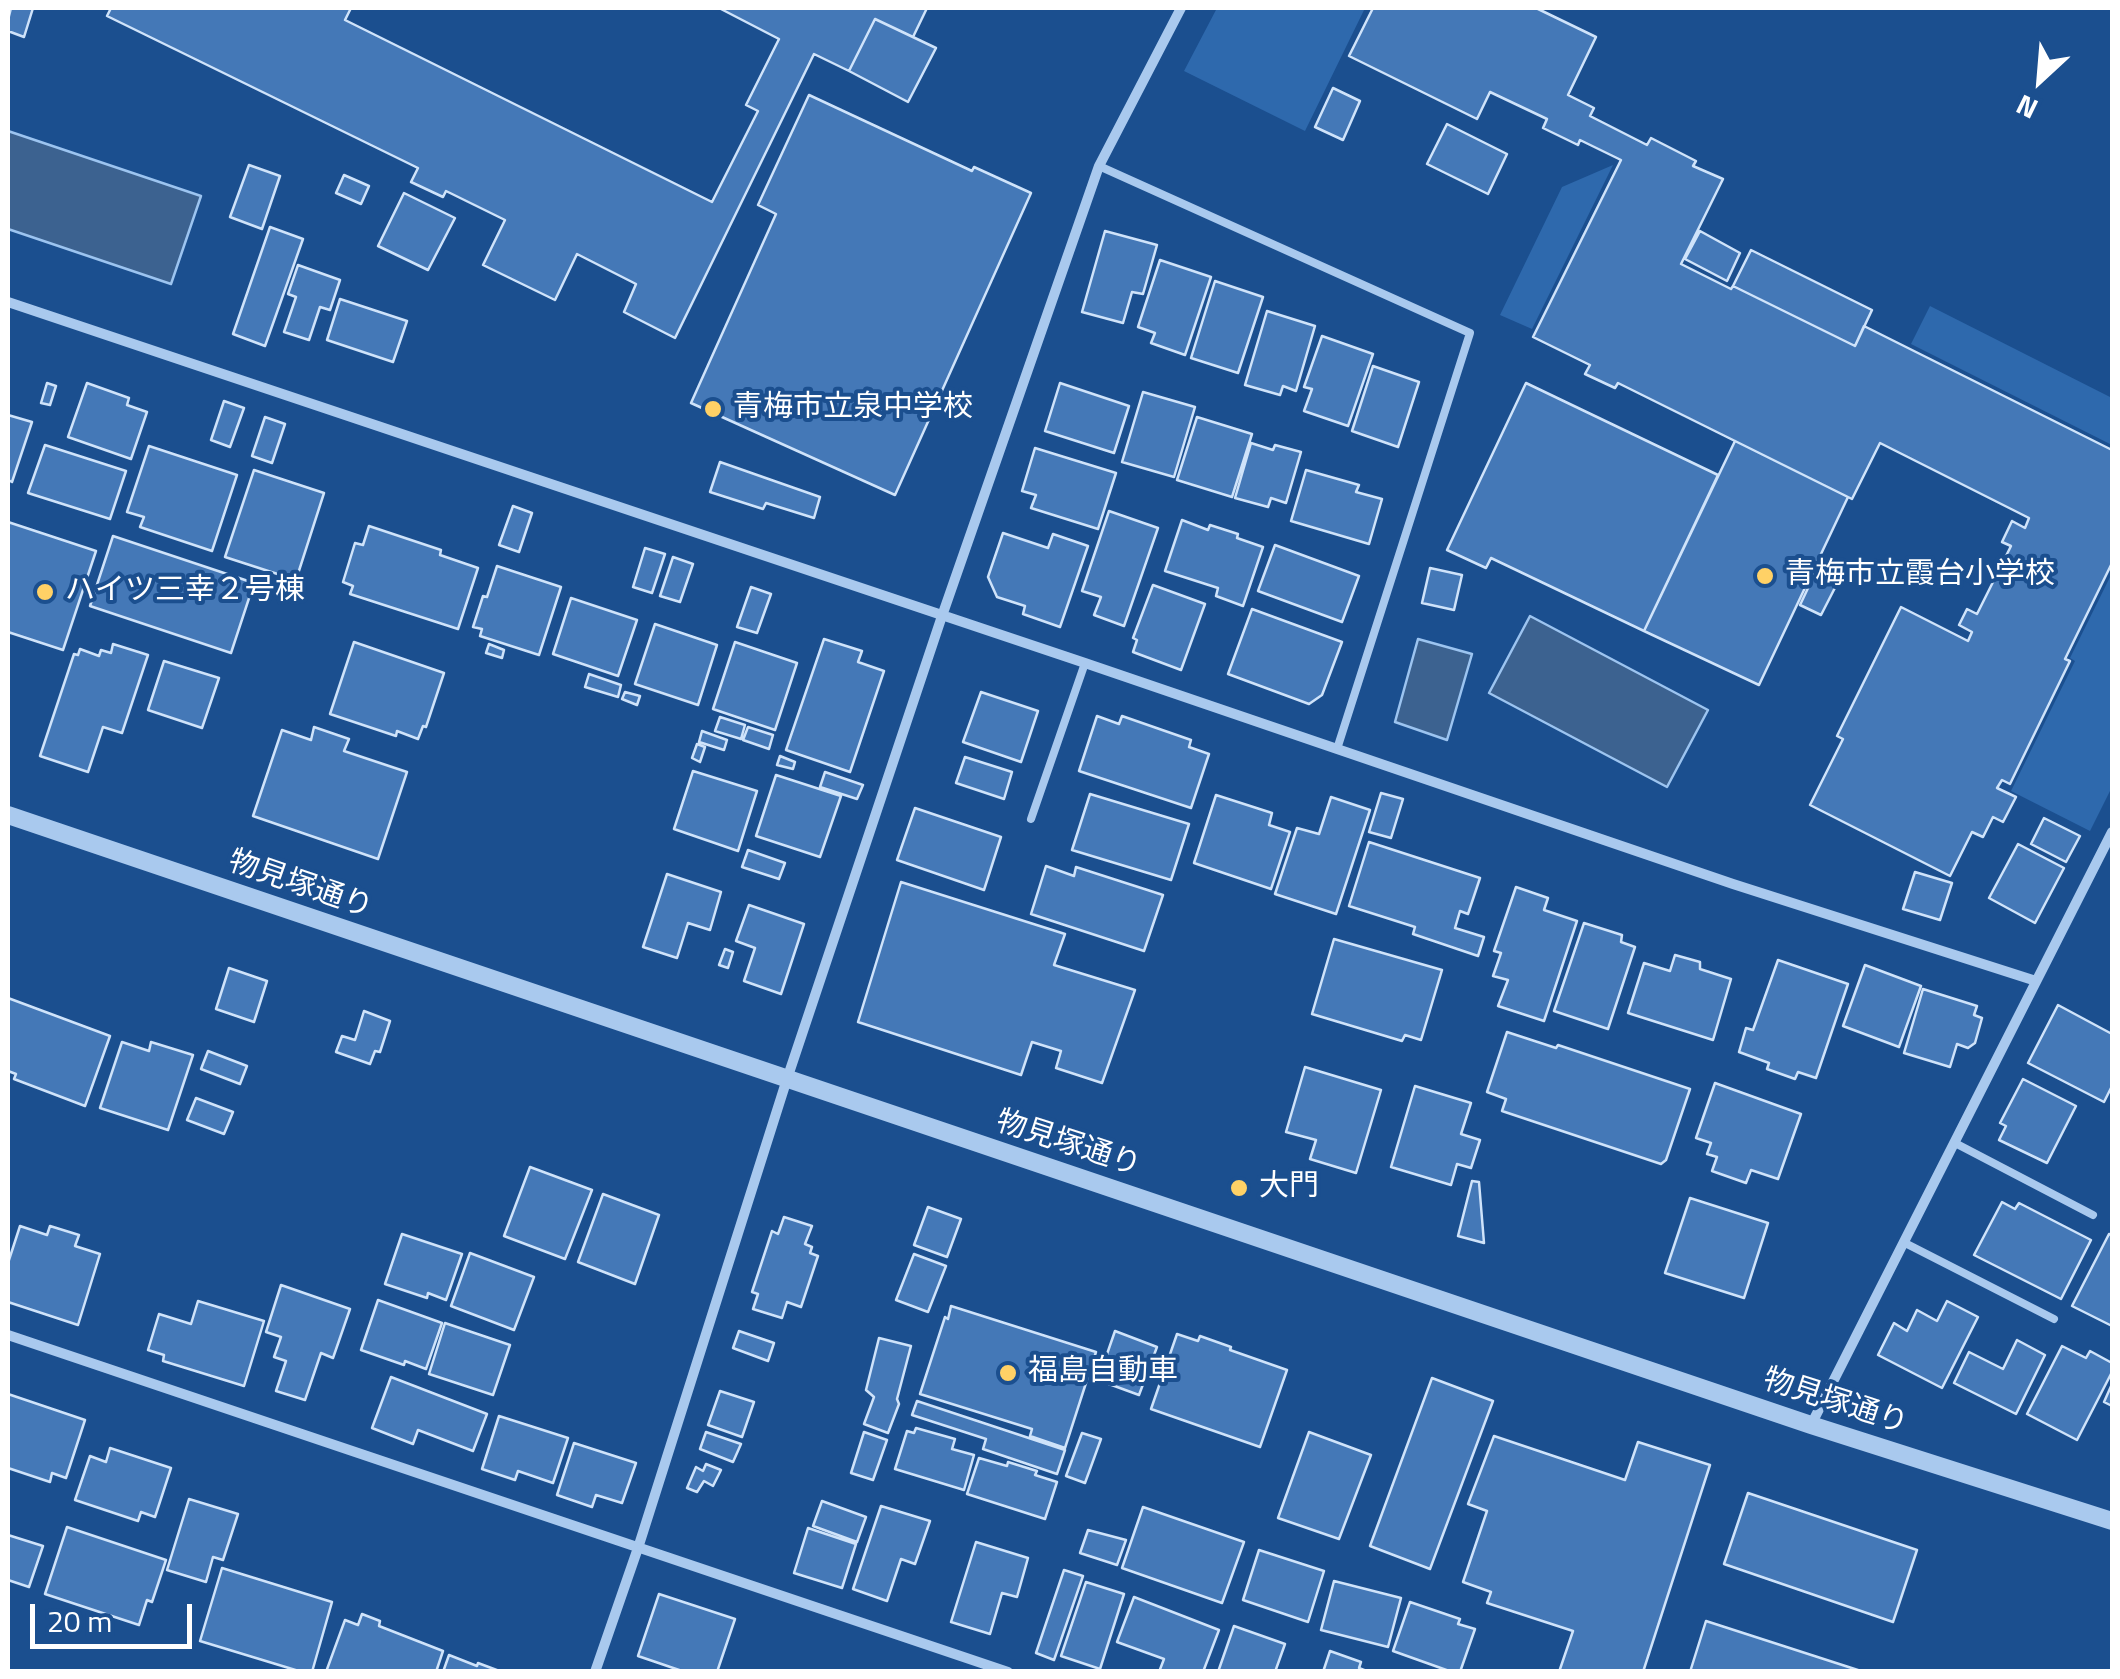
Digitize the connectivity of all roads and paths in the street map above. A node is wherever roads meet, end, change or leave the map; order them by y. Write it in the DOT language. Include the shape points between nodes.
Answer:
graph roads {
  1 [pos="1181,8"];
  2 [pos="1098,166"];
  3 [pos="8,302"];
  4 [pos="942,616"];
  5 [pos="1084,663"];
  6 [pos="1338,748"];
  7 [pos="8,815"];
  8 [pos="1031,819"];
  9 [pos="2112,832"];
  10 [pos="2036,980"];
  11 [pos="787,1080"];
  12 [pos="1955,1144"];
  13 [pos="2093,1215"];
  14 [pos="1905,1243"];
  15 [pos="2054,1319"];
  16 [pos="8,1335"];
  17 [pos="1812,1425"];
  18 [pos="2112,1521"];
  19 [pos="638,1548"];
  20 [pos="594,1672"];
  21 [pos="1008,1672"];
  1 -- 2 [label="street"];
  2 -- 4 [label="street"];
  2 -- 6 [label="lane" via="1470,333"];
  3 -- 4 [label="street"];
  4 -- 5 [label="street"];
  4 -- 11 [label="street"];
  5 -- 6 [label="street"];
  5 -- 8 [label="lane"];
  6 -- 10 [label="street"];
  7 -- 11 [label="street, 物見塚通り"];
  9 -- 10 [label="street"];
  10 -- 12 [label="street"];
  11 -- 17 [label="street, 物見塚通り"];
  11 -- 19 [label="street"];
  12 -- 13 [label="lane"];
  12 -- 14 [label="street"];
  14 -- 15 [label="lane"];
  14 -- 17 [label="street"];
  16 -- 19 [label="street"];
  17 -- 18 [label="street, 物見塚通り"];
  19 -- 20 [label="street"];
  19 -- 21 [label="street"];
}
